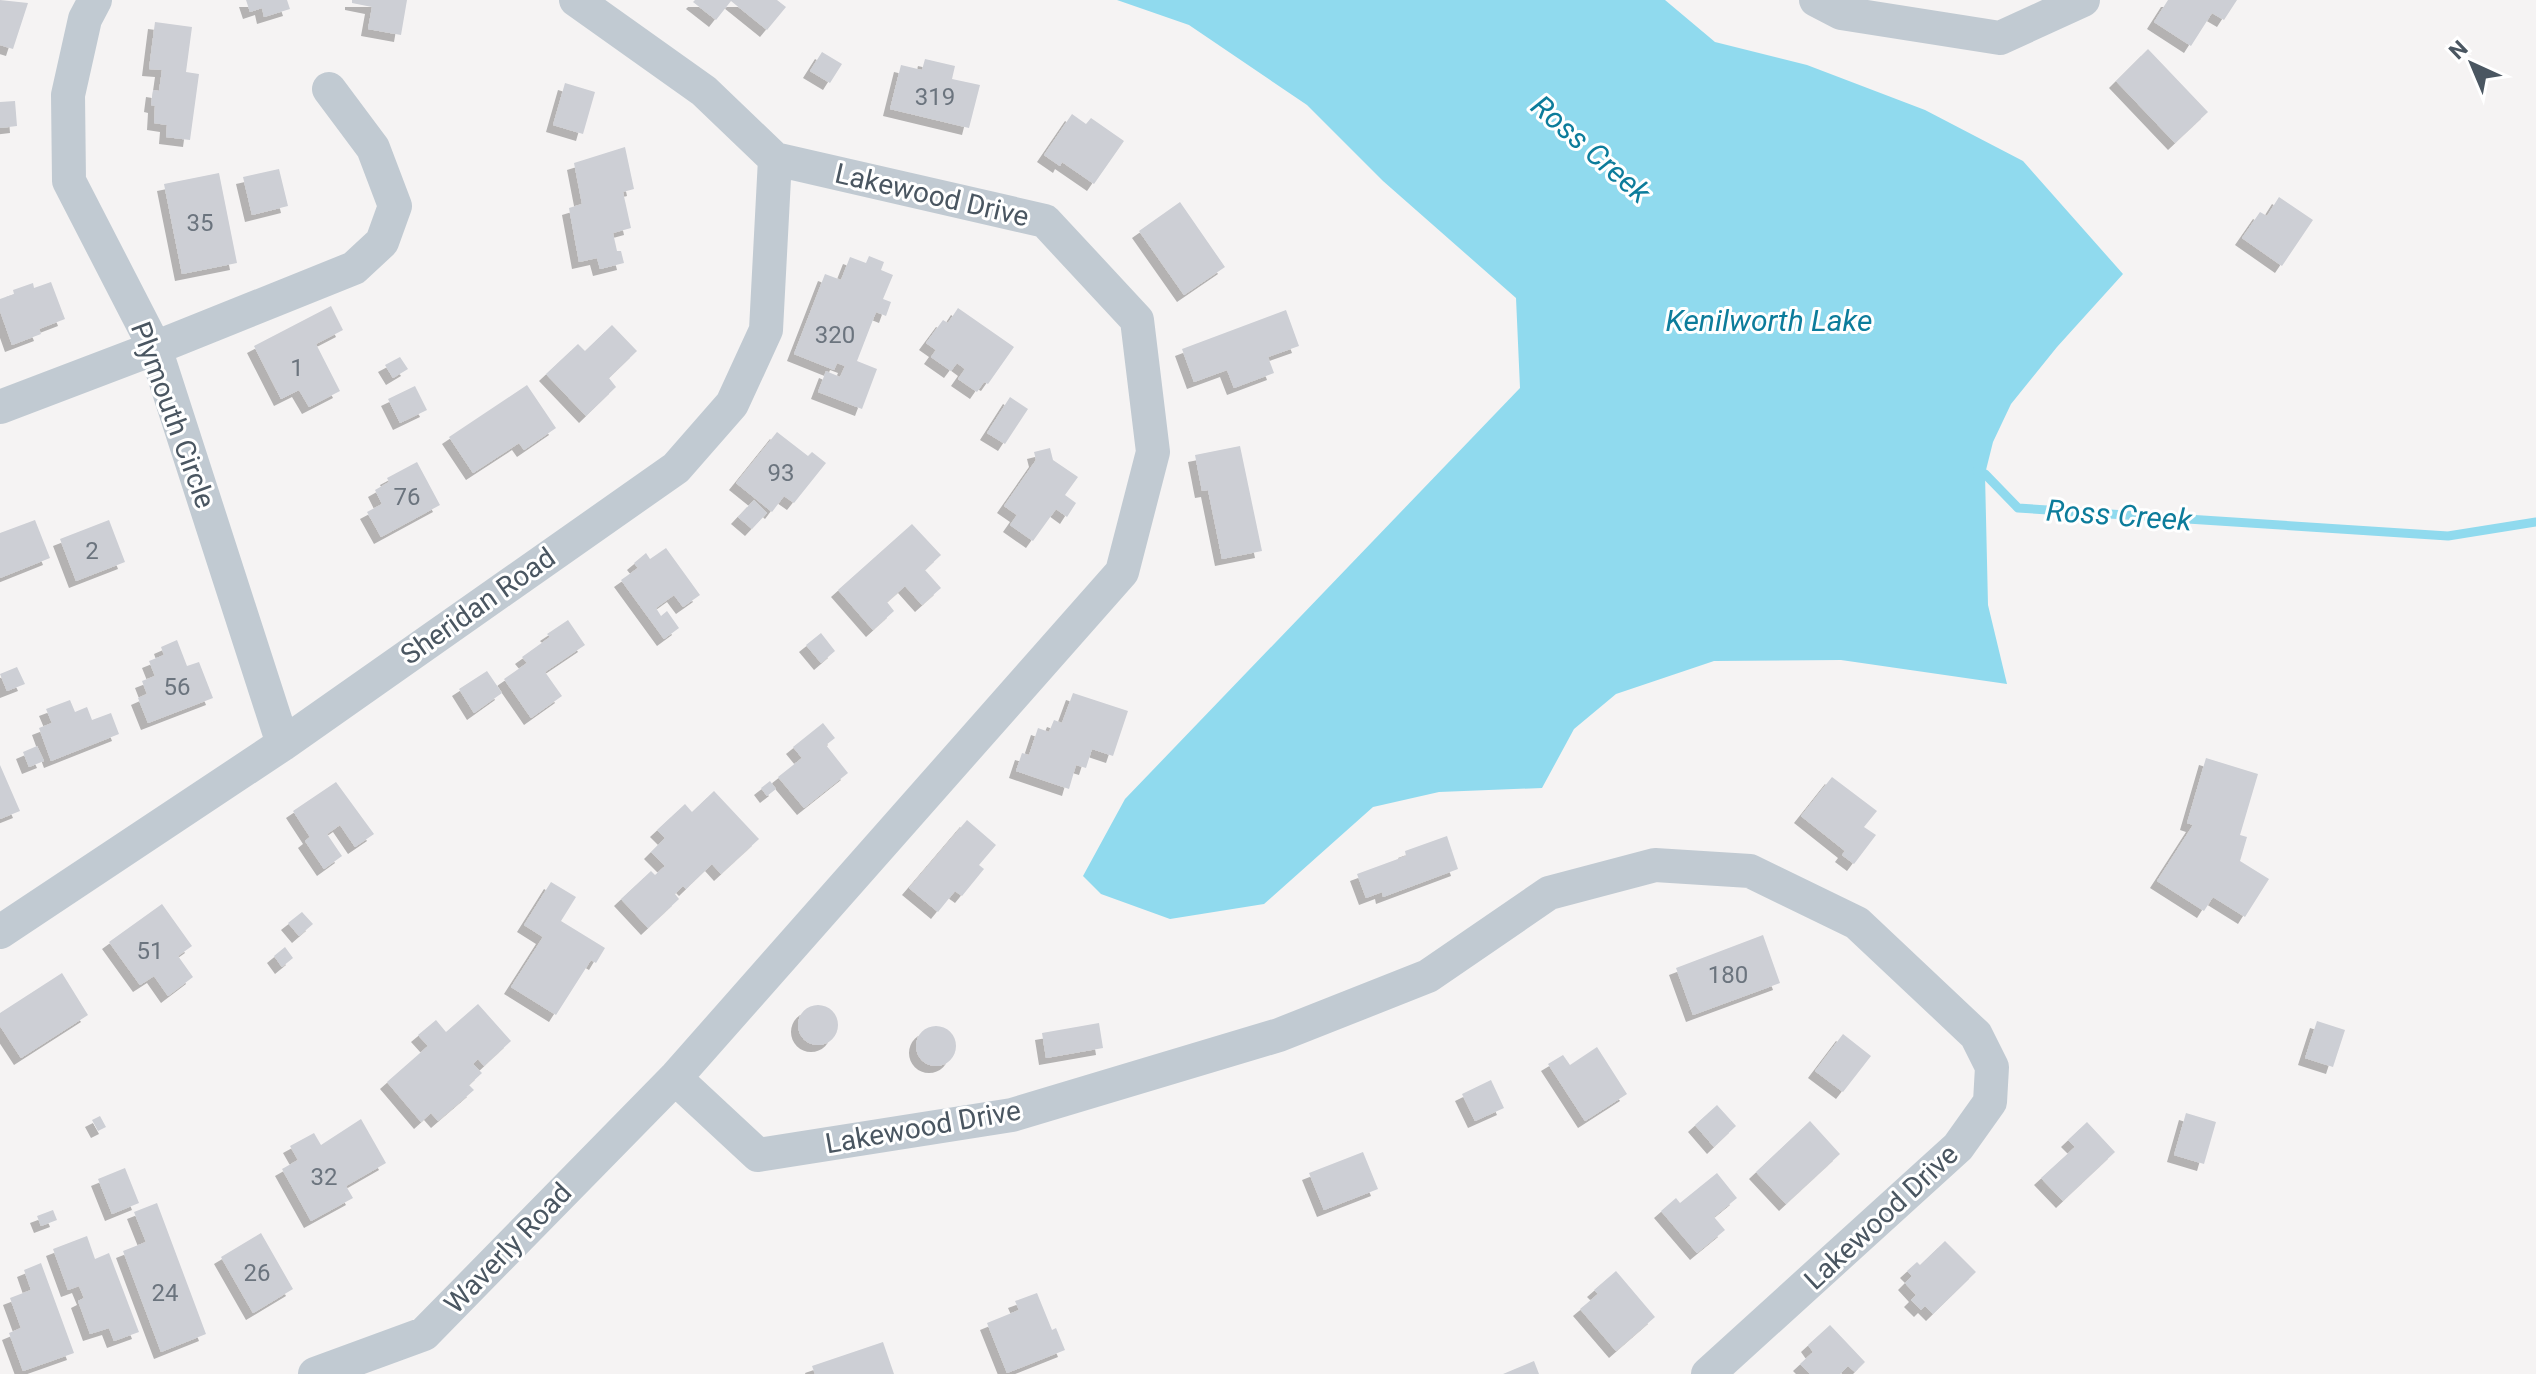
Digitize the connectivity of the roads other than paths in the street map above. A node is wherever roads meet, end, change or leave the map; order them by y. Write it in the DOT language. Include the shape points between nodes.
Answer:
graph roads {
  1 [pos="95,0"];
  2 [pos="576,0"];
  3 [pos="1816,0"];
  4 [pos="2083,0"];
  5 [pos="329,89"];
  6 [pos="775,159"];
  7 [pos="155,348"];
  8 [pos="0,407"];
  9 [pos="283,744"];
  10 [pos="0,932"];
  11 [pos="675,1078"];
  12 [pos="315,1374"];
  13 [pos="1708,1374"];
  1 -- 7 [label="street, Plymouth Circle" via="85,19 68,95 69,181"];
  2 -- 6 [label="street" via="704,91"];
  3 -- 4 [label="street" via="1841,13 2000,38"];
  5 -- 7 [label="street" via="373,148 395,206 382,242 354,268"];
  6 -- 9 [label="street, Sheridan Road" via="766,330 732,404 676,468"];
  6 -- 11 [label="street, Lakewood Drive" via="1045,221 1137,320 1153,452 1122,572"];
  7 -- 8 [label="street"];
  7 -- 9 [label="street, Plymouth Circle"];
  9 -- 10 [label="street, Sheridan Road"];
  11 -- 12 [label="street, Waverly Road" via="424,1334"];
  11 -- 13 [label="street, Lakewood Drive" via="758,1155 1012,1115 1279,1035 1428,976 1549,893 1655,865 1750,871 1857,923 1976,1035 1992,1067 1990,1102 1958,1147"];
}
